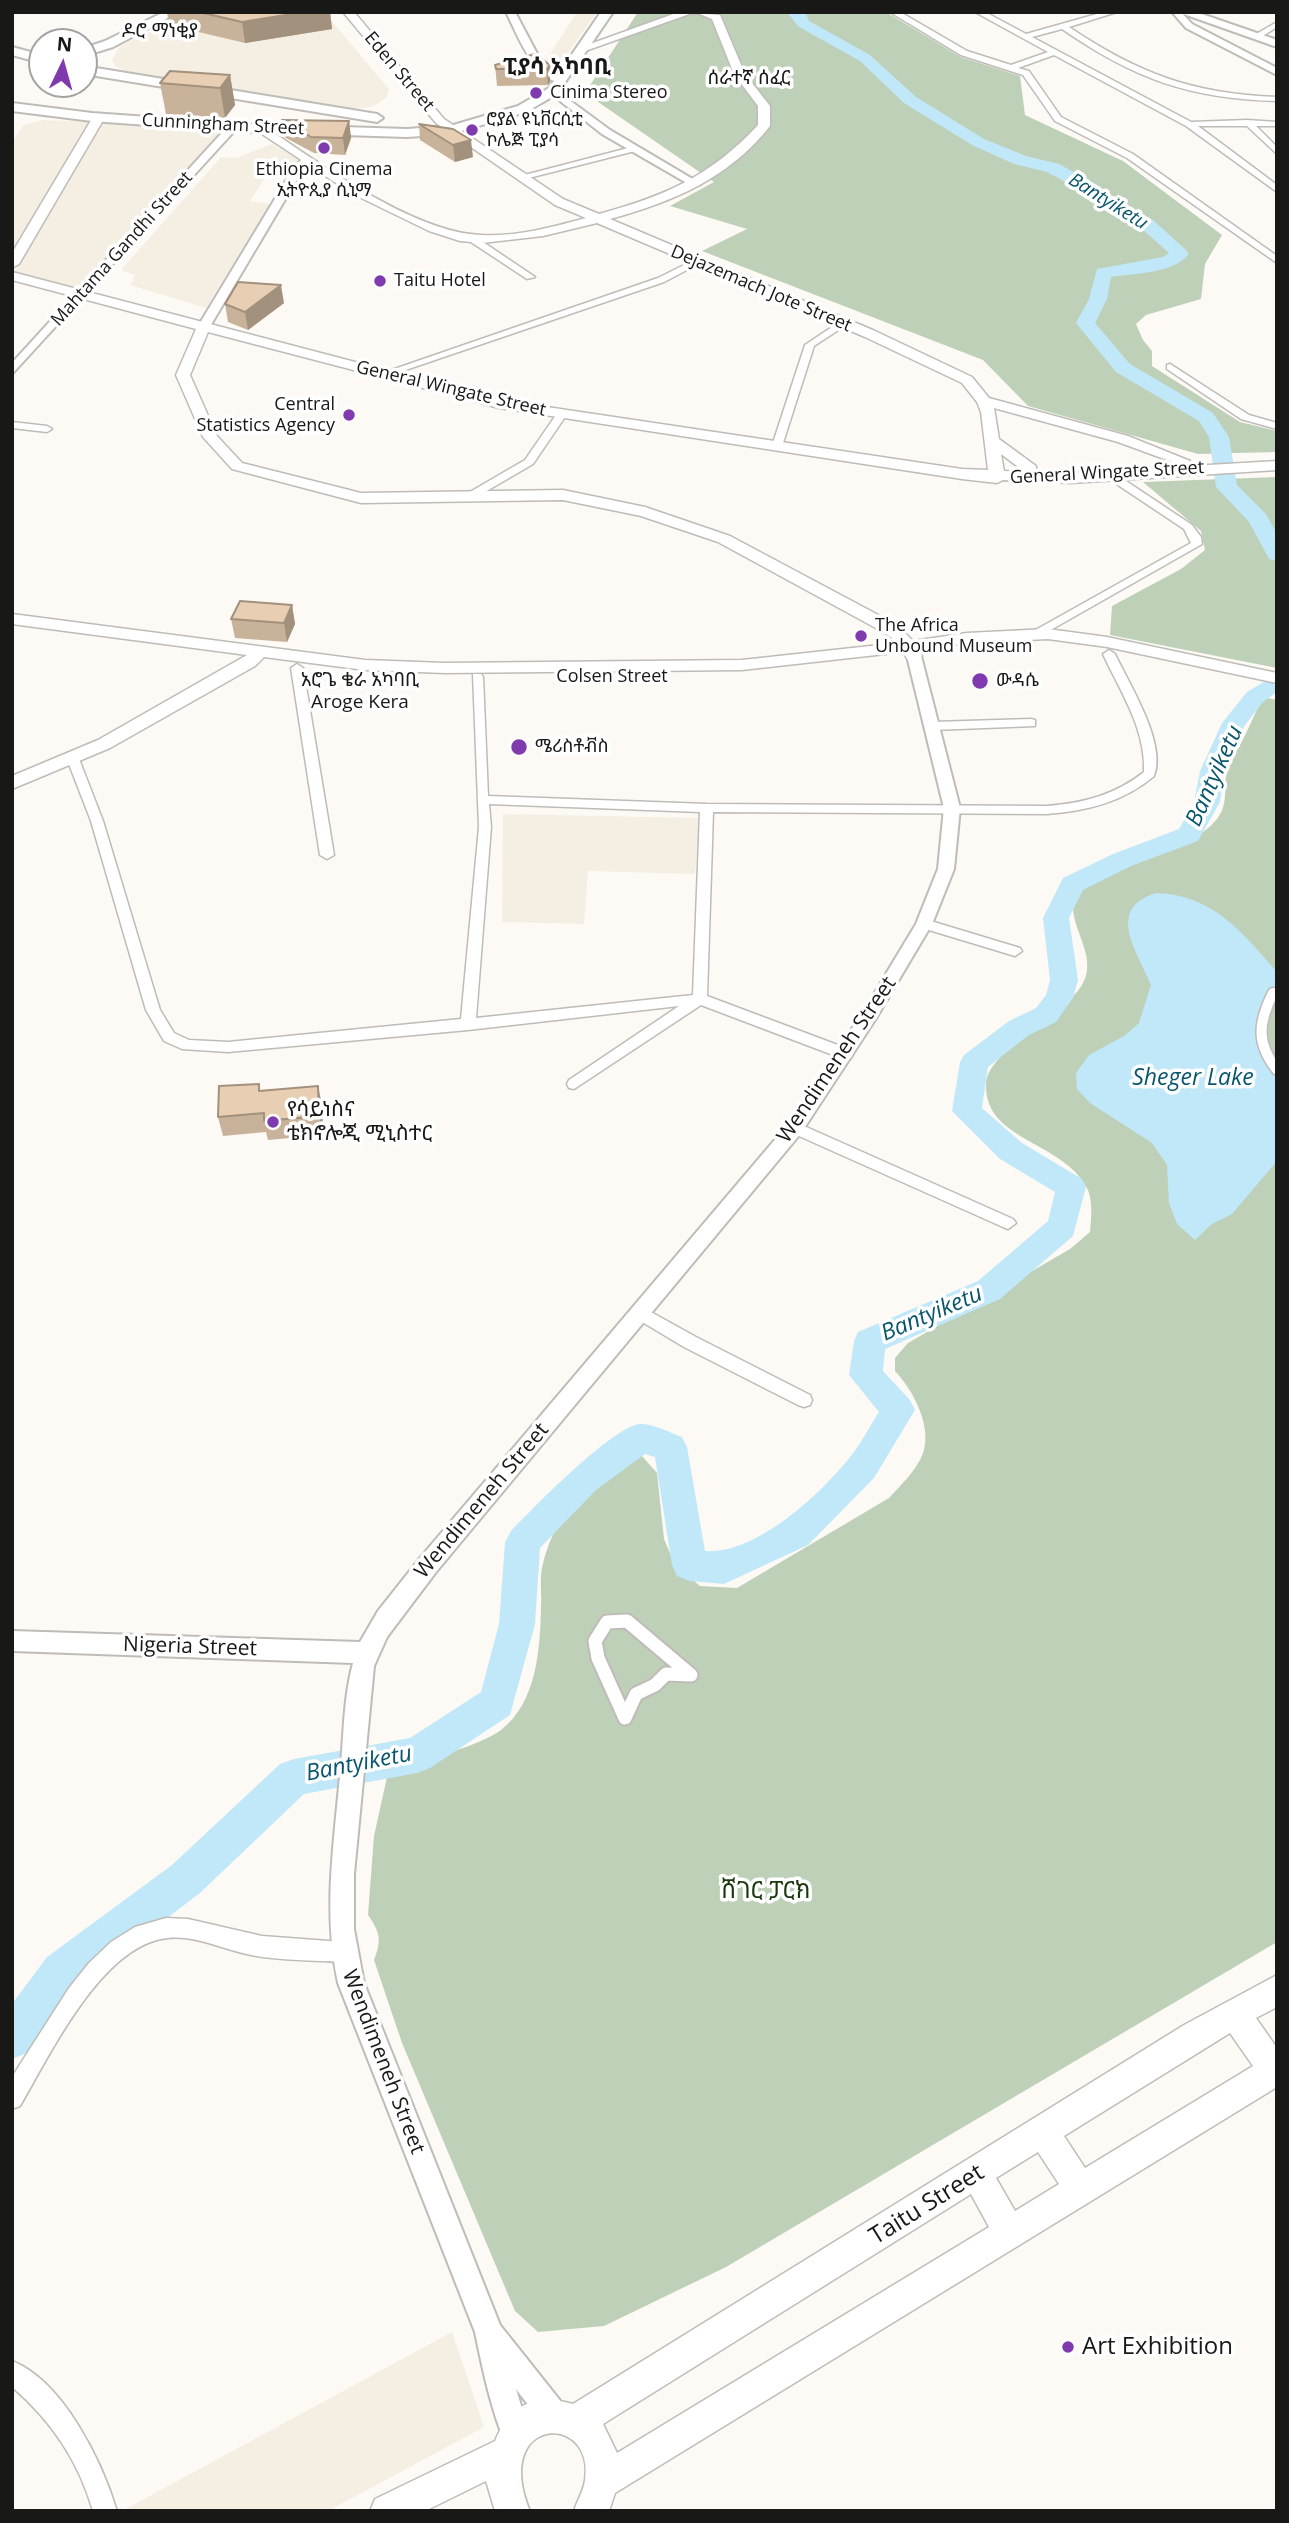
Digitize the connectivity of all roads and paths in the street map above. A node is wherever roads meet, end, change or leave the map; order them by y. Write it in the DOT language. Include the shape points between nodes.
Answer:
graph roads {
  1 [pos="158,12"];
  2 [pos="173,12"];
  3 [pos="348,12"];
  4 [pos="510,12"];
  5 [pos="607,12"];
  6 [pos="691,12"];
  7 [pos="700,12"];
  8 [pos="894,12"];
  9 [pos="979,12"];
  10 [pos="1113,12"];
  11 [pos="1176,12"];
  12 [pos="1184,12"];
  13 [pos="1277,24"];
  14 [pos="1064,27"];
  15 [pos="1024,37"];
  16 [pos="1255,37"];
  17 [pos="98,43"];
  18 [pos="1277,44"];
  19 [pos="98,47"];
  20 [pos="584,48"];
  21 [pos="1054,52"];
  22 [pos="1012,68"];
  23 [pos="98,72"];
  24 [pos="1277,72"];
  25 [pos="556,86"];
  26 [pos="1277,99"];
  27 [pos="12,107"];
  28 [pos="96,117"];
  29 [pos="1247,122"];
  30 [pos="12,123"];
  31 [pos="1189,124"];
  32 [pos="1277,124"];
  33 [pos="446,125"];
  34 [pos="233,127"];
  35 [pos="260,128"];
  36 [pos="467,140"];
  37 [pos="1266,144"];
  38 [pos="1277,144"];
  39 [pos="632,149"];
  40 [pos="1277,152"];
  41 [pos="307,160"];
  42 [pos="521,177"];
  43 [pos="696,184"];
  44 [pos="1277,189"];
  45 [pos="596,220"];
  46 [pos="474,240"];
  47 [pos="1277,260"];
  48 [pos="697,262"];
  49 [pos="12,264"];
  50 [pos="12,276"];
  51 [pos="530,277"];
  52 [pos="79,295"];
  53 [pos="844,323"];
  54 [pos="203,328"];
  55 [pos="1170,367"];
  56 [pos="12,370"];
  57 [pos="382,374"];
  58 [pos="984,401"];
  59 [pos="562,414"];
  60 [pos="12,425"];
  61 [pos="1277,426"];
  62 [pos="47,429"];
  63 [pos="994,442"];
  64 [pos="777,446"];
  65 [pos="1277,457"];
  66 [pos="1254,462"];
  67 [pos="1193,463"];
  68 [pos="1277,465"];
  69 [pos="1031,469"];
  70 [pos="996,473"];
  71 [pos="1110,475"];
  72 [pos="474,494"];
  73 [pos="12,619"];
  74 [pos="12,630"];
  75 [pos="1035,634"];
  76 [pos="912,652"];
  77 [pos="1109,654"];
  78 [pos="254,657"];
  79 [pos="297,668"];
  80 [pos="1211,670"];
  81 [pos="402,671"];
  82 [pos="477,677"];
  83 [pos="1277,678"];
  84 [pos="1277,688"];
  85 [pos="1031,723"];
  86 [pos="933,726"];
  87 [pos="73,760"];
  88 [pos="12,783"];
  89 [pos="482,800"];
  90 [pos="707,808"];
  91 [pos="952,808"];
  92 [pos="327,855"];
  93 [pos="924,924"];
  94 [pos="1015,951"];
  95 [pos="1277,993"];
  96 [pos="700,999"];
  97 [pos="468,1025"];
  98 [pos="846,1054"];
  99 [pos="1277,1070"];
  100 [pos="574,1084"];
  101 [pos="795,1128"];
  102 [pos="1007,1223"];
  103 [pos="640,1312"];
  104 [pos="804,1400"];
  105 [pos="12,1641"];
  106 [pos="368,1653"];
  107 [pos="625,1718"];
  108 [pos="342,1952"];
  109 [pos="1277,1990"];
  110 [pos="1235,2014"];
  111 [pos="1275,2070"];
  112 [pos="12,2098"];
  113 [pos="1043,2132"];
  114 [pos="976,2175"];
  115 [pos="1082,2191"];
  116 [pos="1010,2234"];
  117 [pos="489,2332"];
  118 [pos="12,2372"];
  119 [pos="565,2417"];
  120 [pos="511,2444"];
  121 [pos="598,2500"];
  122 [pos="105,2511"];
  123 [pos="387,2511"];
  124 [pos="513,2511"];
  1 -- 17 [label="main road"];
  2 -- 19 [label="main road"];
  3 -- 33 [label="main road, Eden Street"];
  4 -- 25 [label="street" via="538,65"];
  5 -- 20 [label="main road"];
  6 -- 20 [label="main road"];
  7 -- 43 [label="main road" via="716,16 740,74 764,106 764,126 745,148"];
  8 -- 22 [label="street" via="964,53"];
  9 -- 15 [label="street"];
  10 -- 14 [label="street"];
  11 -- 24 [label="street" via="1189,26"];
  12 -- 16 [label="main road"];
  13 -- 16 [label="street"];
  14 -- 15 [label="street"];
  14 -- 26 [label="street" via="1145,74 1226,93"];
  15 -- 21 [label="street"];
  16 -- 18 [label="main road"];
  20 -- 25 [label="main road"];
  21 -- 22 [label="street"];
  21 -- 31 [label="street"];
  22 -- 47 [label="street" via="1026,73 1058,119 1130,156"];
  23 -- 33 [label="main road" via="345,114"];
  25 -- 33 [label="main road, Cunningham Street" via="522,109"];
  25 -- 39 [label="street"];
  27 -- 28 [label="main road, Cunningham Street"];
  28 -- 30 [label="main road, Cunningham Street"];
  28 -- 34 [label="main road, Cunningham Street"];
  28 -- 49 [label="main road"];
  29 -- 31 [label="street"];
  29 -- 32 [label="street"];
  29 -- 37 [label="street"];
  31 -- 44 [label="street"];
  33 -- 35 [label="main road, Cunningham Street" via="407,133"];
  33 -- 36 [label="main road, Eden Street"];
  34 -- 35 [label="main road, Cunningham Street"];
  34 -- 52 [label="street, Mahtama Gandhi Street"];
  35 -- 41 [label="main road"];
  36 -- 42 [label="main road, Dejazemach Jote Street"];
  37 -- 38 [label="street"];
  37 -- 40 [label="street"];
  39 -- 42 [label="street"];
  39 -- 43 [label="street"];
  41 -- 46 [label="main road" via="409,218"];
  41 -- 54 [label="street"];
  42 -- 45 [label="main road, Dejazemach Jote Street"];
  43 -- 45 [label="main road"];
  45 -- 46 [label="main road"];
  45 -- 48 [label="main road, Dejazemach Jote Street"];
  46 -- 51 [label="street"];
  48 -- 53 [label="main road, Dejazemach Jote Street"];
  48 -- 57 [label="street" via="662,280"];
  50 -- 52 [label="main road, General Wingate Street"];
  52 -- 54 [label="main road, General Wingate Street"];
  52 -- 56 [label="street, Mahtama Gandhi Street"];
  53 -- 58 [label="main road, Dejazemach Jote Street" via="967,380"];
  53 -- 64 [label="street" via="810,345"];
  54 -- 57 [label="main road, General Wingate Street"];
  54 -- 72 [label="main road" via="183,375 211,438 237,466 361,498"];
  55 -- 61 [label="street" via="1245,417"];
  57 -- 59 [label="main road, General Wingate Street" via="499,404"];
  58 -- 63 [label="main road"];
  58 -- 67 [label="main road"];
  59 -- 64 [label="main road, General Wingate Street"];
  59 -- 72 [label="street" via="529,462"];
  60 -- 62 [label="street"];
  63 -- 69 [label="main road"];
  63 -- 70 [label="main road"];
  64 -- 70 [label="main road, General Wingate Street"];
  65 -- 66 [label="main road, General Wingate Street"];
  66 -- 67 [label="main road, General Wingate Street"];
  66 -- 68 [label="main road, General Wingate Street"];
  67 -- 69 [label="main road, General Wingate Street"];
  67 -- 71 [label="main road, General Wingate Street"];
  69 -- 70 [label="main road, General Wingate Street"];
  70 -- 71 [label="main road, General Wingate Street"];
  71 -- 75 [label="street" via="1188,527 1197,544"];
  72 -- 76 [label="main road" via="564,495 676,521 724,539 891,629"];
  73 -- 78 [label="main road"];
  74 -- 78 [label="main road, Colsen Street"];
  75 -- 76 [label="main road" via="967,638"];
  75 -- 80 [label="main road" via="1107,642"];
  76 -- 77 [label="main road, Colsen Street" via="1033,646"];
  76 -- 81 [label="main road" via="707,666"];
  76 -- 82 [label="main road, Colsen Street" via="775,674"];
  76 -- 86 [label="street, Wendimeneh Street"];
  77 -- 80 [label="main road, Colsen Street"];
  77 -- 91 [label="street" via="1147,740 1150,773 1121,794 1070,809"];
  78 -- 79 [label="main road, Colsen Street"];
  78 -- 81 [label="main road"];
  78 -- 87 [label="main road"];
  79 -- 81 [label="main road, Colsen Street"];
  79 -- 92 [label="street"];
  80 -- 83 [label="main road"];
  80 -- 84 [label="main road"];
  81 -- 82 [label="main road, Colsen Street"];
  82 -- 89 [label="street"];
  85 -- 86 [label="street"];
  86 -- 91 [label="street, Wendimeneh Street"];
  87 -- 88 [label="main road"];
  87 -- 97 [label="street" via="97,821 139,971 169,1037 203,1048"];
  89 -- 90 [label="street"];
  89 -- 97 [label="street" via="485,827"];
  90 -- 91 [label="street"];
  90 -- 96 [label="street"];
  91 -- 93 [label="street, Wendimeneh Street" via="946,869"];
  93 -- 94 [label="street"];
  93 -- 98 [label="street, Wendimeneh Street"];
  95 -- 99 [label="street" via="1259,1019 1260,1040"];
  96 -- 97 [label="street"];
  96 -- 98 [label="street"];
  96 -- 100 [label="street"];
  98 -- 101 [label="street, Wendimeneh Street"];
  101 -- 102 [label="street"];
  101 -- 103 [label="street, Wendimeneh Street"];
  103 -- 104 [label="street"];
  103 -- 106 [label="street, Wendimeneh Street" via="428,1565"];
  105 -- 106 [label="street, Nigeria Street"];
  106 -- 108 [label="street, Wendimeneh Street" via="359,1694 343,1872"];
  107 -- 107 [label="street" via="636,1694 666,1674 691,1675 627,1621 607,1622 595,1641 598,1658"];
  108 -- 112 [label="street" via="250,1945 186,1929 164,1928 140,1936 99,1968"];
  108 -- 117 [label="street, Wendimeneh Street"];
  109 -- 110 [label="main road, Taitu Street"];
  110 -- 111 [label="main road"];
  110 -- 113 [label="main road, Taitu Street"];
  111 -- 115 [label="main road"];
  113 -- 114 [label="main road, Taitu Street"];
  113 -- 115 [label="main road"];
  114 -- 116 [label="main road"];
  114 -- 119 [label="main road, Taitu Street"];
  115 -- 116 [label="main road"];
  116 -- 121 [label="main road"];
  117 -- 119 [label="street"];
  117 -- 120 [label="street, Wendimeneh Street"];
  118 -- 122 [label="street" via="51,2406 73,2437"];
  119 -- 120 [label="main road, Taitu Street" via="526,2424"];
  119 -- 121 [label="main road" via="590,2431 598,2446"];
  120 -- 123 [label="main road"];
  120 -- 124 [label="main road" via="504,2488"];
}
